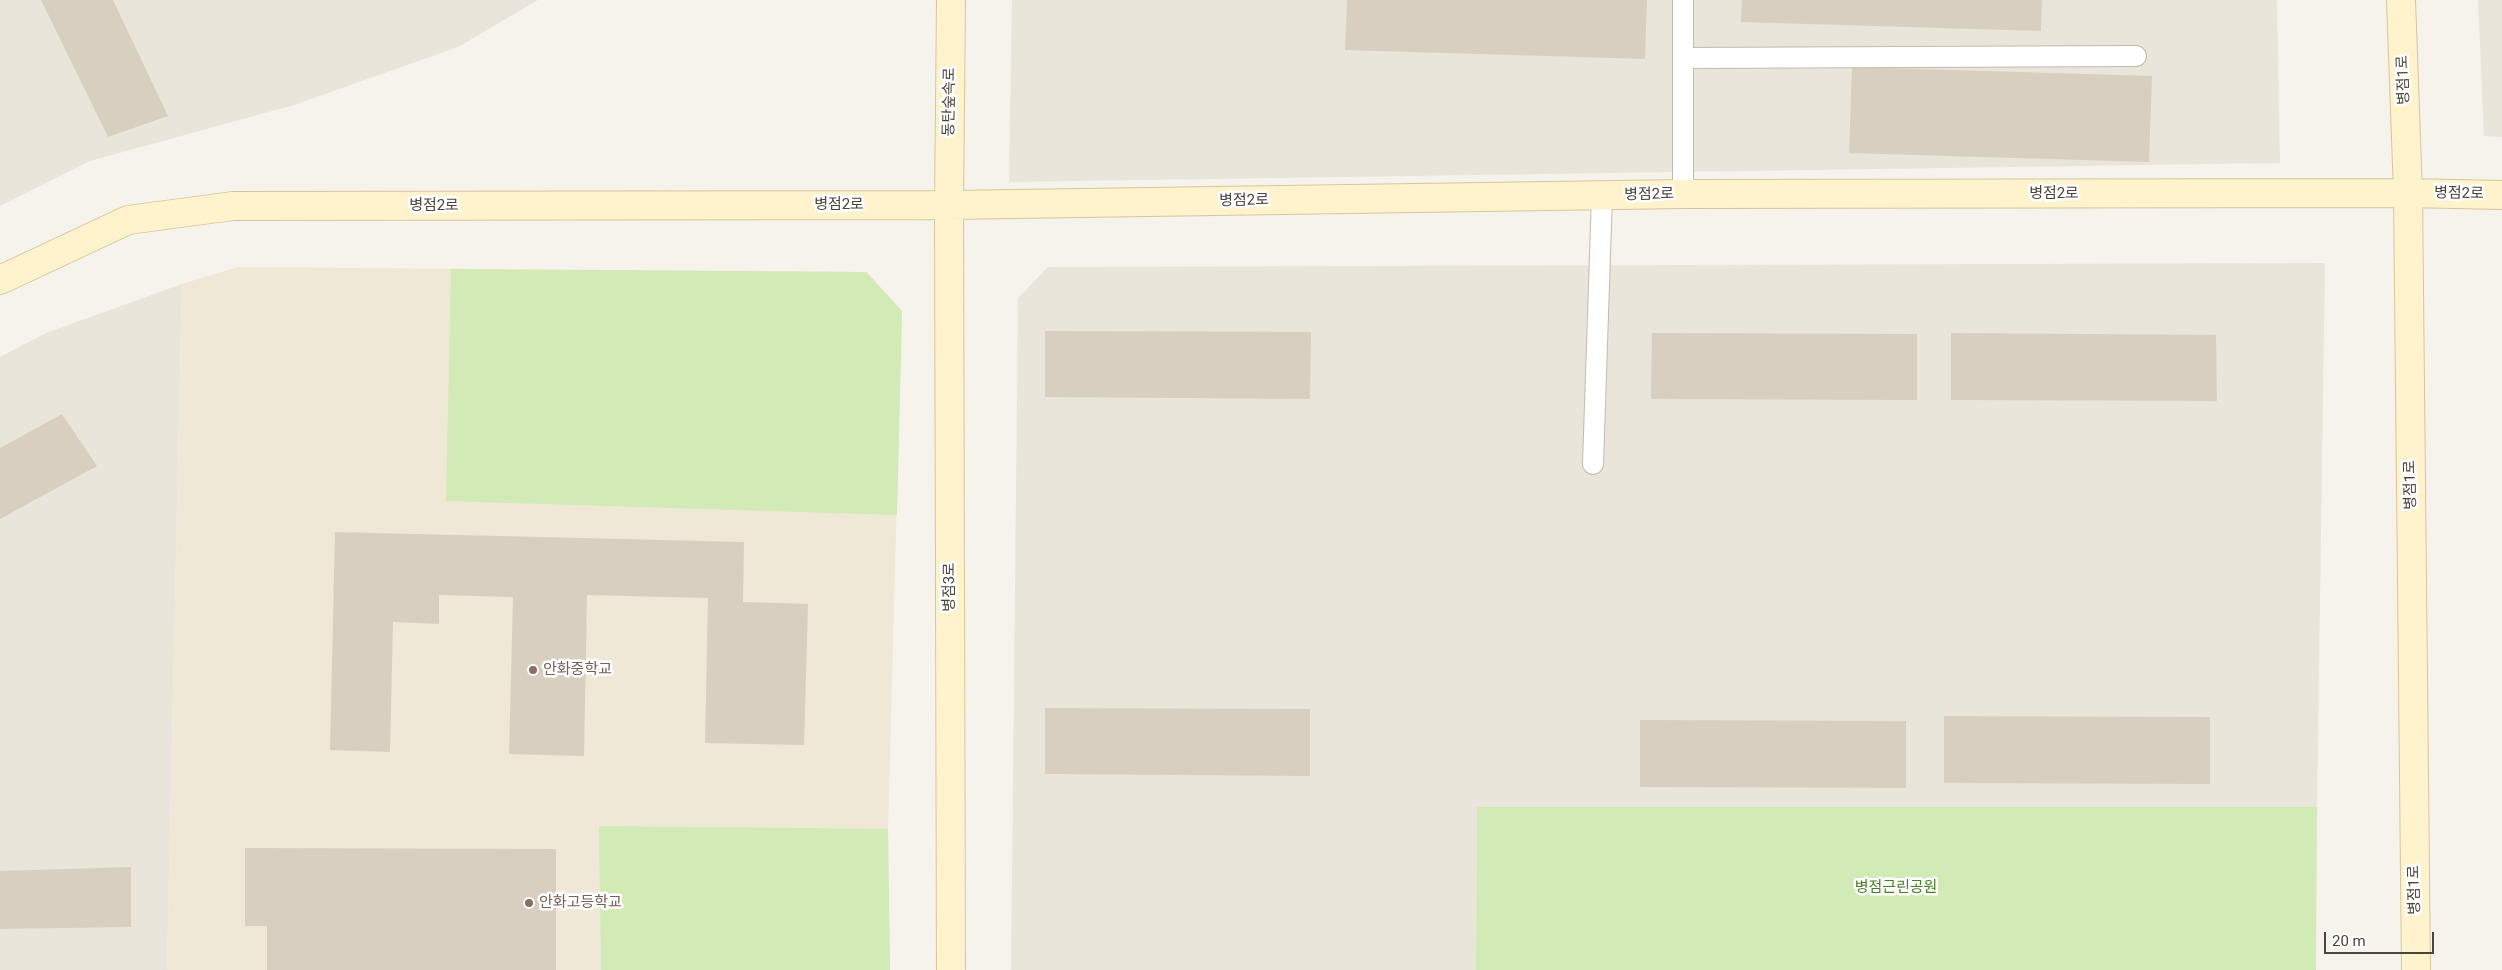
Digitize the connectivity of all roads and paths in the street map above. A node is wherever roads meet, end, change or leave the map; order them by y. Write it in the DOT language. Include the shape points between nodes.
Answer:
graph roads {
  1 [pos="951,0"];
  2 [pos="1683,0"];
  3 [pos="2401,0"];
  4 [pos="2136,56"];
  5 [pos="1683,58"];
  6 [pos="2408,193"];
  7 [pos="1683,194"];
  8 [pos="2502,195"];
  9 [pos="1602,196"];
  10 [pos="949,205"];
  11 [pos="0,280"];
  12 [pos="1593,464"];
  13 [pos="951,970"];
  14 [pos="2416,970"];
  1 -- 10 [label="street, 동탄숲속로"];
  2 -- 5 [label="lane"];
  3 -- 6 [label="street, 병점1로"];
  4 -- 5 [label="lane"];
  5 -- 7 [label="lane"];
  6 -- 7 [label="street, 병점2로"];
  6 -- 8 [label="street, 병점2로"];
  6 -- 14 [label="street, 병점1로"];
  7 -- 9 [label="street, 병점2로"];
  9 -- 10 [label="street, 병점2로"];
  9 -- 12 [label="lane"];
  10 -- 11 [label="street, 병점2로" via="233,206 128,220"];
  10 -- 13 [label="street, 병점3로"];
}
